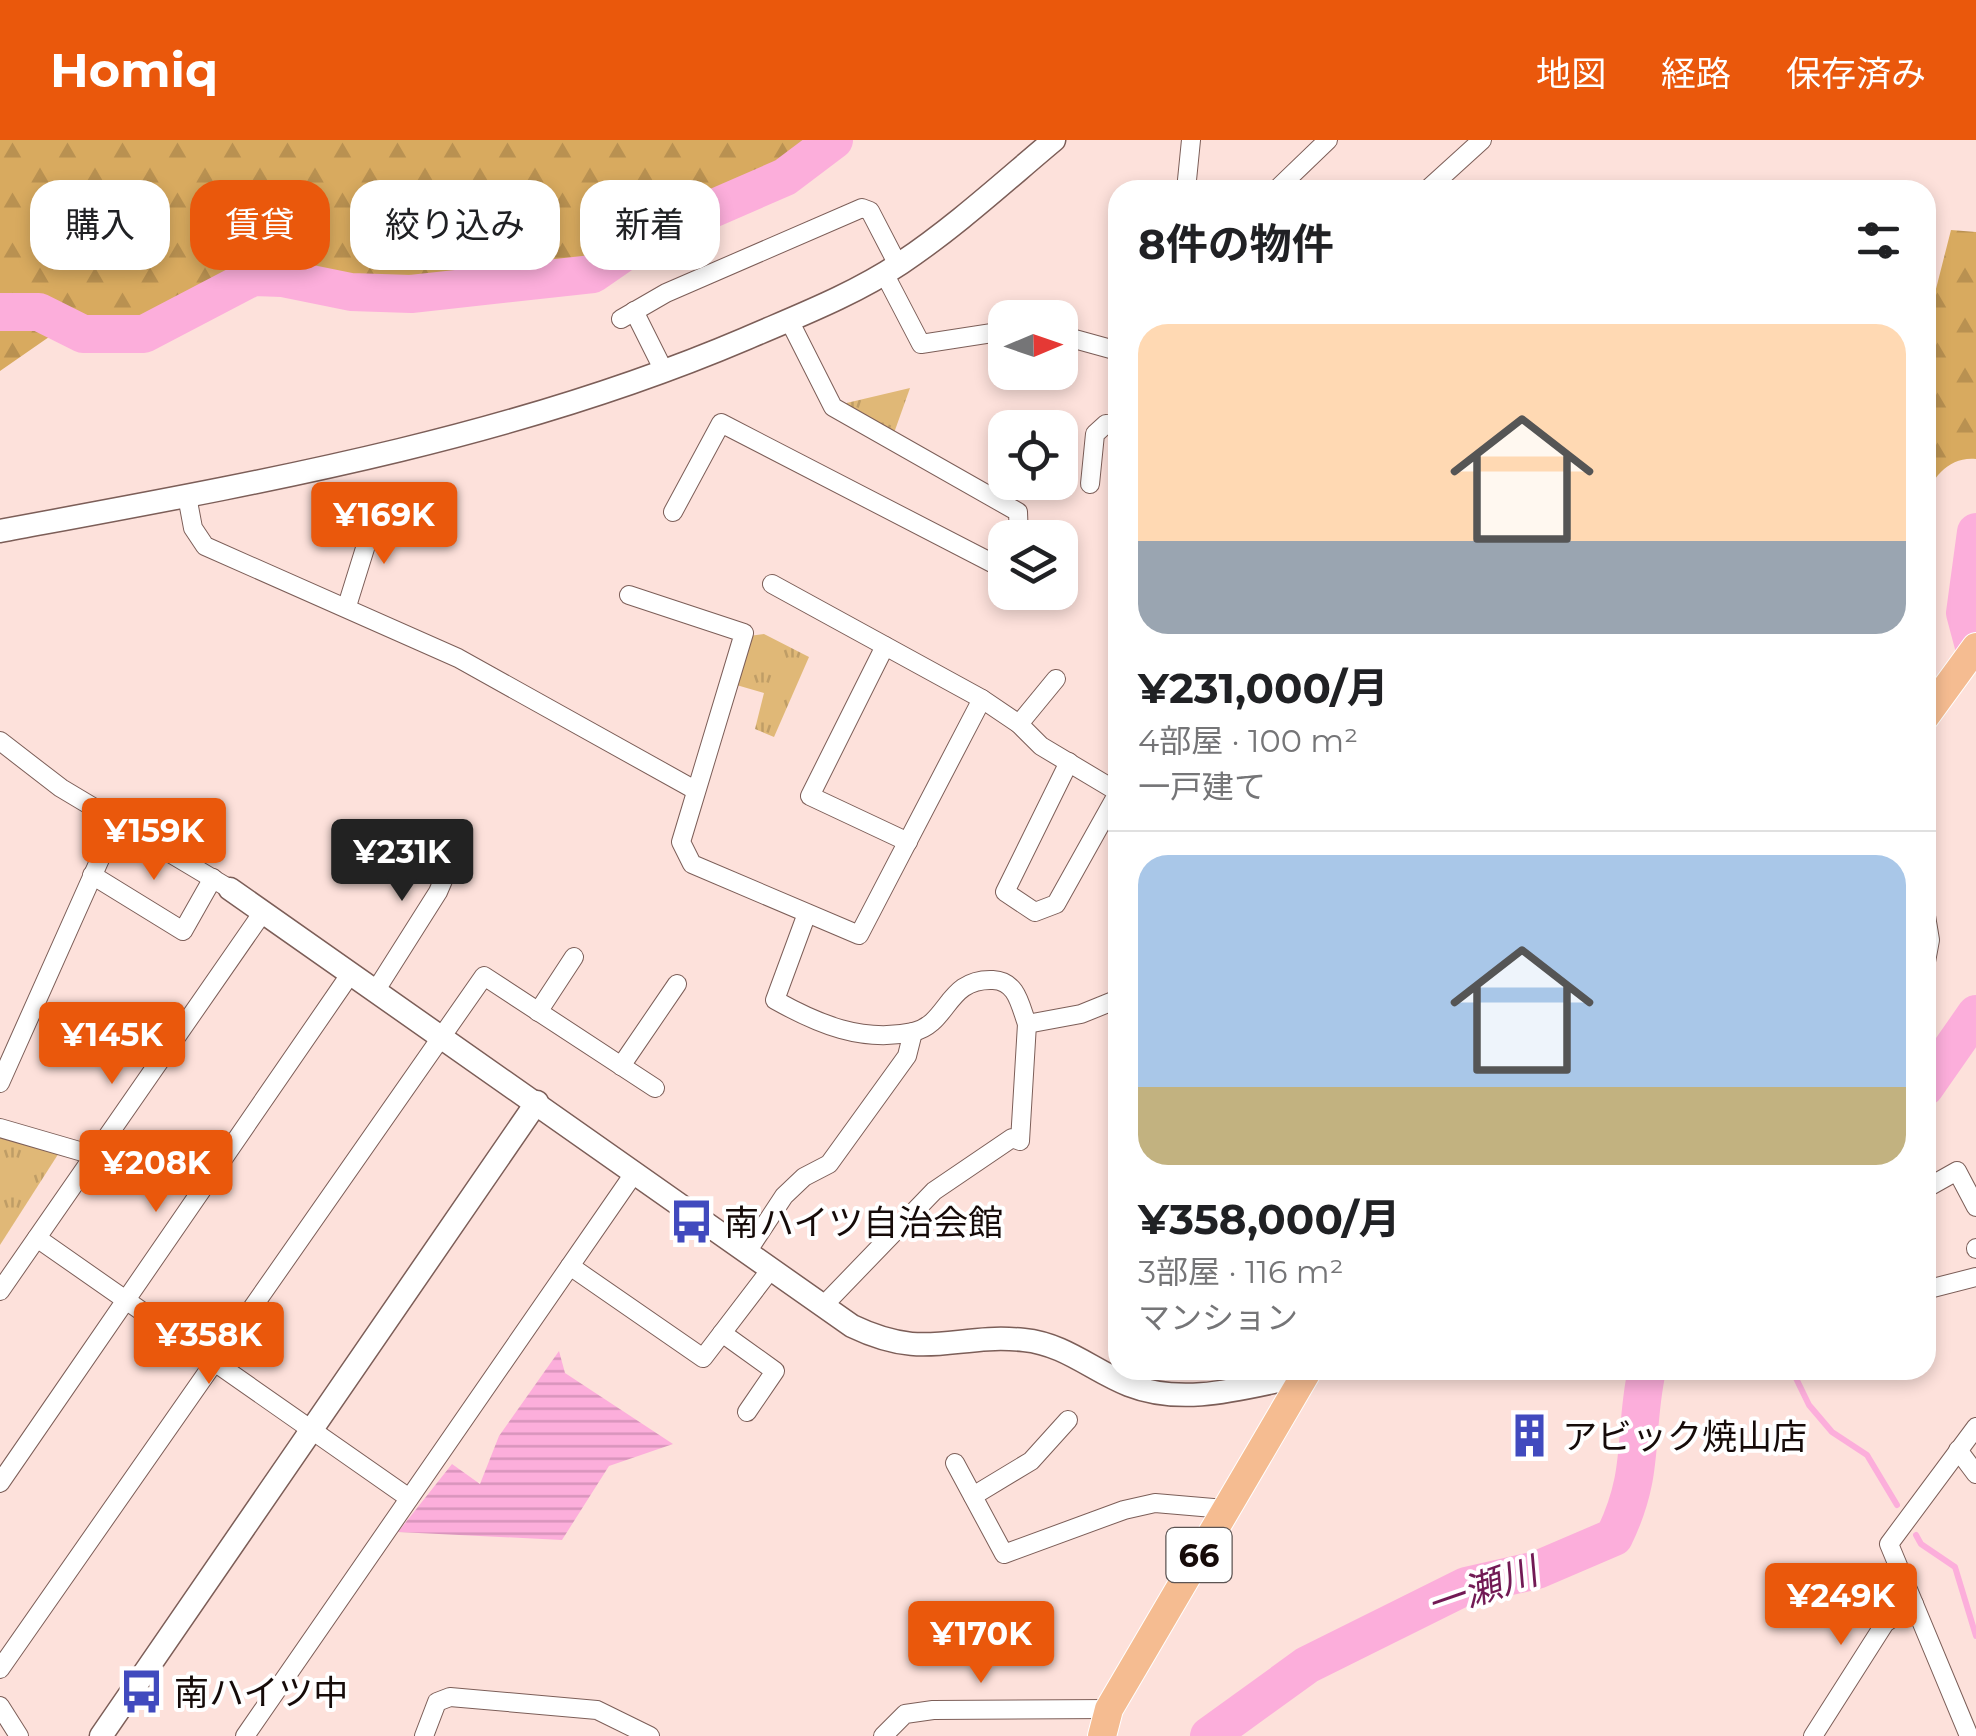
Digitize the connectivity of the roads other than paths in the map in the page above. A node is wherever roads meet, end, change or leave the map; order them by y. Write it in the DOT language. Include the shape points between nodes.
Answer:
graph roads {
  1 [pos="1054,140"];
  2 [pos="1191,140"];
  3 [pos="1328,140"];
  4 [pos="1471,144"];
  5 [pos="1187,180"];
  6 [pos="1286,180"];
  7 [pos="1437,180"];
  8 [pos="891,269"];
  9 [pos="789,320"];
  10 [pos="988,334"];
  11 [pos="1078,340"];
  12 [pos="1108,348"];
  13 [pos="664,371"];
  14 [pos="1108,424"];
  15 [pos="1090,484"];
  16 [pos="187,496"];
  17 [pos="673,512"];
  18 [pos="376,513"];
  19 [pos="1018,520"];
  20 [pos="0,531"];
  21 [pos="988,561"];
  22 [pos="772,584"];
  23 [pos="629,596"];
  24 [pos="347,606"];
  25 [pos="884,646"];
  26 [pos="1969,656"];
  27 [pos="1056,679"];
  28 [pos="982,699"];
  29 [pos="1936,702"];
  30 [pos="1019,724"];
  31 [pos="0,741"];
  32 [pos="1069,762"];
  33 [pos="1108,786"];
  34 [pos="695,790"];
  35 [pos="1108,810"];
  36 [pos="116,821"];
  37 [pos="462,836"];
  38 [pos="908,842"];
  39 [pos="92,876"];
  40 [pos="222,884"];
  41 [pos="263,912"];
  42 [pos="806,916"];
  43 [pos="574,957"];
  44 [pos="351,973"];
  45 [pos="677,984"];
  46 [pos="376,990"];
  47 [pos="1108,1003"];
  48 [pos="538,1012"];
  49 [pos="1027,1024"];
  50 [pos="913,1032"];
  51 [pos="440,1035"];
  52 [pos="621,1066"];
  53 [pos="0,1083"];
  54 [pos="654,1088"];
  55 [pos="537,1102"];
  56 [pos="0,1128"];
  57 [pos="94,1155"];
  58 [pos="635,1172"];
  59 [pos="1936,1183"];
  60 [pos="1976,1207"];
  61 [pos="37,1238"];
  62 [pos="747,1252"];
  63 [pos="570,1266"];
  64 [pos="771,1268"];
  65 [pos="1976,1276"];
  66 [pos="1936,1287"];
  67 [pos="0,1291"];
  68 [pos="126,1300"];
  69 [pos="824,1306"];
  70 [pos="722,1333"];
  71 [pos="214,1362"];
  72 [pos="1108,1374"];
  73 [pos="1120,1380"];
  74 [pos="1267,1380"];
  75 [pos="1299,1380"];
  76 [pos="748,1412"];
  77 [pos="1068,1420"];
  78 [pos="1976,1427"];
  79 [pos="312,1430"];
  80 [pos="1958,1450"];
  81 [pos="955,1463"];
  82 [pos="1976,1474"];
  83 [pos="0,1483"];
  84 [pos="973,1496"];
  85 [pos="410,1498"];
  86 [pos="1225,1510"];
  87 [pos="1914,1604"];
  88 [pos="0,1669"];
  89 [pos="0,1706"];
  90 [pos="1105,1723"];
  91 [pos="19,1736"];
  92 [pos="101,1736"];
  93 [pos="245,1736"];
  94 [pos="424,1736"];
  95 [pos="650,1736"];
  96 [pos="883,1736"];
  97 [pos="1813,1736"];
  98 [pos="1969,1736"];
  1 -- 8 [label="street"];
  2 -- 5 [label="street"];
  3 -- 6 [label="street"];
  4 -- 7 [label="street"];
  8 -- 9 [label="street"];
  8 -- 10 [label="street" via="921,344"];
  8 -- 13 [label="street" via="870,211 862,208 666,293 627,315"];
  9 -- 13 [label="street"];
  9 -- 19 [label="street" via="833,407 1018,512"];
  11 -- 12 [label="street"];
  13 -- 16 [label="street" via="407,450"];
  14 -- 15 [label="street" via="1095,434"];
  16 -- 20 [label="street"];
  16 -- 24 [label="street" via="205,546"];
  17 -- 21 [label="street" via="720,423"];
  18 -- 24 [label="street"];
  22 -- 25 [label="street"];
  23 -- 34 [label="street" via="744,634"];
  24 -- 34 [label="street" via="458,658"];
  25 -- 28 [label="street"];
  25 -- 38 [label="street" via="810,796"];
  26 -- 29 [label="main road"];
  27 -- 30 [label="street"];
  28 -- 30 [label="street"];
  28 -- 38 [label="street"];
  30 -- 32 [label="street"];
  31 -- 36 [label="street"];
  32 -- 33 [label="street"];
  32 -- 35 [label="street" via="1005,892 1035,912 1056,904"];
  34 -- 42 [label="street" via="681,842 692,864"];
  36 -- 39 [label="street"];
  36 -- 40 [label="street"];
  37 -- 46 [label="street" via="438,892"];
  38 -- 42 [label="street" via="859,935"];
  39 -- 40 [label="street" via="182,931"];
  39 -- 53 [label="street"];
  40 -- 41 [label="street"];
  41 -- 44 [label="street"];
  41 -- 57 [label="street"];
  42 -- 50 [label="street" via="775,1000 821,1026 855,1034"];
  43 -- 48 [label="street"];
  44 -- 46 [label="street"];
  44 -- 68 [label="street"];
  45 -- 52 [label="street"];
  46 -- 51 [label="street"];
  47 -- 49 [label="street"];
  48 -- 51 [label="street" via="484,976"];
  48 -- 52 [label="street"];
  49 -- 50 [label="street" via="1014,989 1000,980 978,980"];
  49 -- 69 [label="street" via="1020,1140 1012,1138 934,1191"];
  50 -- 62 [label="street" via="907,1056 829,1164 784,1196"];
  51 -- 55 [label="street"];
  51 -- 71 [label="street"];
  52 -- 54 [label="street"];
  55 -- 58 [label="street"];
  55 -- 79 [label="street"];
  56 -- 57 [label="street"];
  57 -- 61 [label="street"];
  58 -- 62 [label="street"];
  58 -- 63 [label="street"];
  59 -- 60 [label="street" via="1957,1171"];
  61 -- 67 [label="street"];
  61 -- 68 [label="street"];
  62 -- 64 [label="street"];
  63 -- 70 [label="street" via="703,1358"];
  63 -- 85 [label="street"];
  64 -- 69 [label="street"];
  64 -- 70 [label="street"];
  65 -- 66 [label="street"];
  68 -- 71 [label="street"];
  68 -- 83 [label="street"];
  69 -- 72 [label="street" via="886,1342 916,1347 1023,1339 1056,1346"];
  70 -- 76 [label="street" via="774,1371"];
  71 -- 79 [label="street"];
  71 -- 88 [label="street"];
  73 -- 74 [label="street" via="1159,1394 1199,1395"];
  75 -- 86 [label="main road, 66"];
  77 -- 84 [label="street" via="1031,1460"];
  78 -- 80 [label="street"];
  79 -- 85 [label="street"];
  79 -- 92 [label="street"];
  80 -- 82 [label="street"];
  80 -- 87 [label="street" via="1889,1544"];
  81 -- 84 [label="street"];
  84 -- 86 [label="street" via="1004,1554 1155,1503"];
  85 -- 93 [label="street"];
  86 -- 90 [label="main road, 66"];
  87 -- 97 [label="street" via="1885,1623"];
  87 -- 98 [label="street"];
  89 -- 91 [label="street"];
  90 -- 96 [label="street" via="933,1710 905,1714"];
  94 -- 95 [label="street" via="438,1702 450,1697 596,1710"];
}
